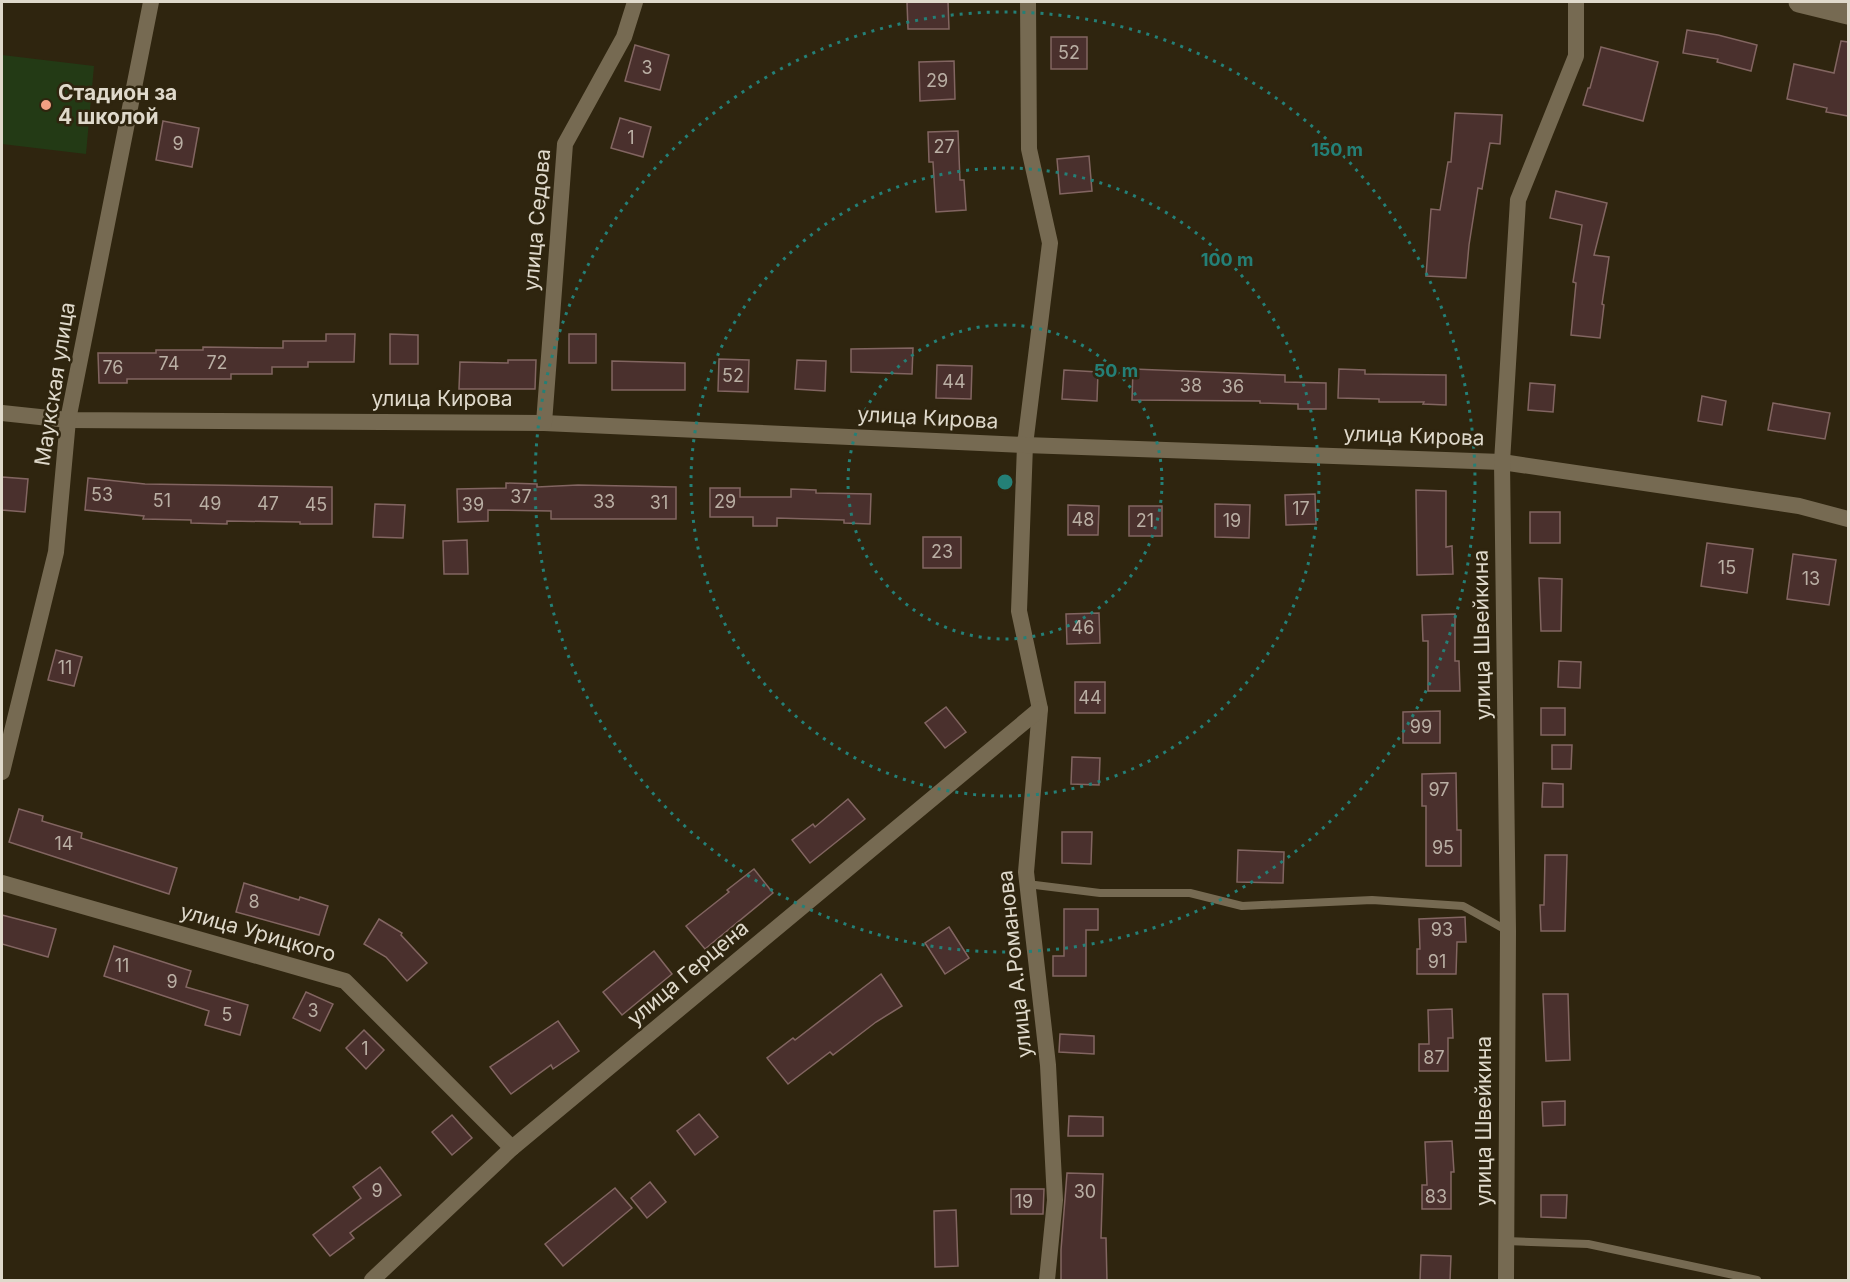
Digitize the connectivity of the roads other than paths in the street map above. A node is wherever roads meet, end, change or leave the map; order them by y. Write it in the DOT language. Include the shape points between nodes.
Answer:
graph roads {
  1 [pos="151,2"];
  2 [pos="635,2"];
  3 [pos="1028,2"];
  4 [pos="1576,2"];
  5 [pos="1799,2"];
  6 [pos="1848,14"];
  7 [pos="2,413"];
  8 [pos="68,420"];
  9 [pos="544,423"];
  10 [pos="1025,445"];
  11 [pos="1502,462"];
  12 [pos="1848,519"];
  13 [pos="1040,709"];
  14 [pos="2,772"];
  15 [pos="2,883"];
  16 [pos="1027,884"];
  17 [pos="1508,931"];
  18 [pos="512,1148"];
  19 [pos="1506,1241"];
  20 [pos="372,1281"];
  21 [pos="1047,1281"];
  22 [pos="1506,1281"];
  23 [pos="1757,1281"];
  1 -- 8 [label="street, Маукская улица"];
  2 -- 9 [label="street, улица Седова" via="624,37 565,144"];
  3 -- 10 [label="street, улица А.Романова" via="1029,149 1050,243"];
  4 -- 11 [label="street, улица Швейкина" via="1576,56 1518,200"];
  5 -- 6 [label="street"];
  7 -- 8 [label="street, улица Кирова"];
  8 -- 9 [label="street, улица Кирова"];
  8 -- 14 [label="street, Маукская улица" via="56,552"];
  9 -- 10 [label="street, улица Кирова"];
  10 -- 11 [label="street, улица Кирова"];
  10 -- 13 [label="street, улица А.Романова" via="1019,611"];
  11 -- 12 [label="street, улица Кирова" via="1799,506"];
  11 -- 17 [label="street, улица Швейкина"];
  13 -- 16 [label="street, улица А.Романова"];
  13 -- 18 [label="street, улица Герцена"];
  15 -- 18 [label="street, улица Урицкого" via="345,981"];
  16 -- 17 [label="lane" via="1100,893 1190,893 1242,906 1372,900 1463,906"];
  16 -- 21 [label="street, улица А.Романова" via="1048,1065 1055,1200"];
  17 -- 19 [label="street, улица Швейкина"];
  18 -- 20 [label="street, улица Герцена"];
  19 -- 22 [label="street, улица Швейкина"];
  19 -- 23 [label="lane" via="1588,1244"];
}
